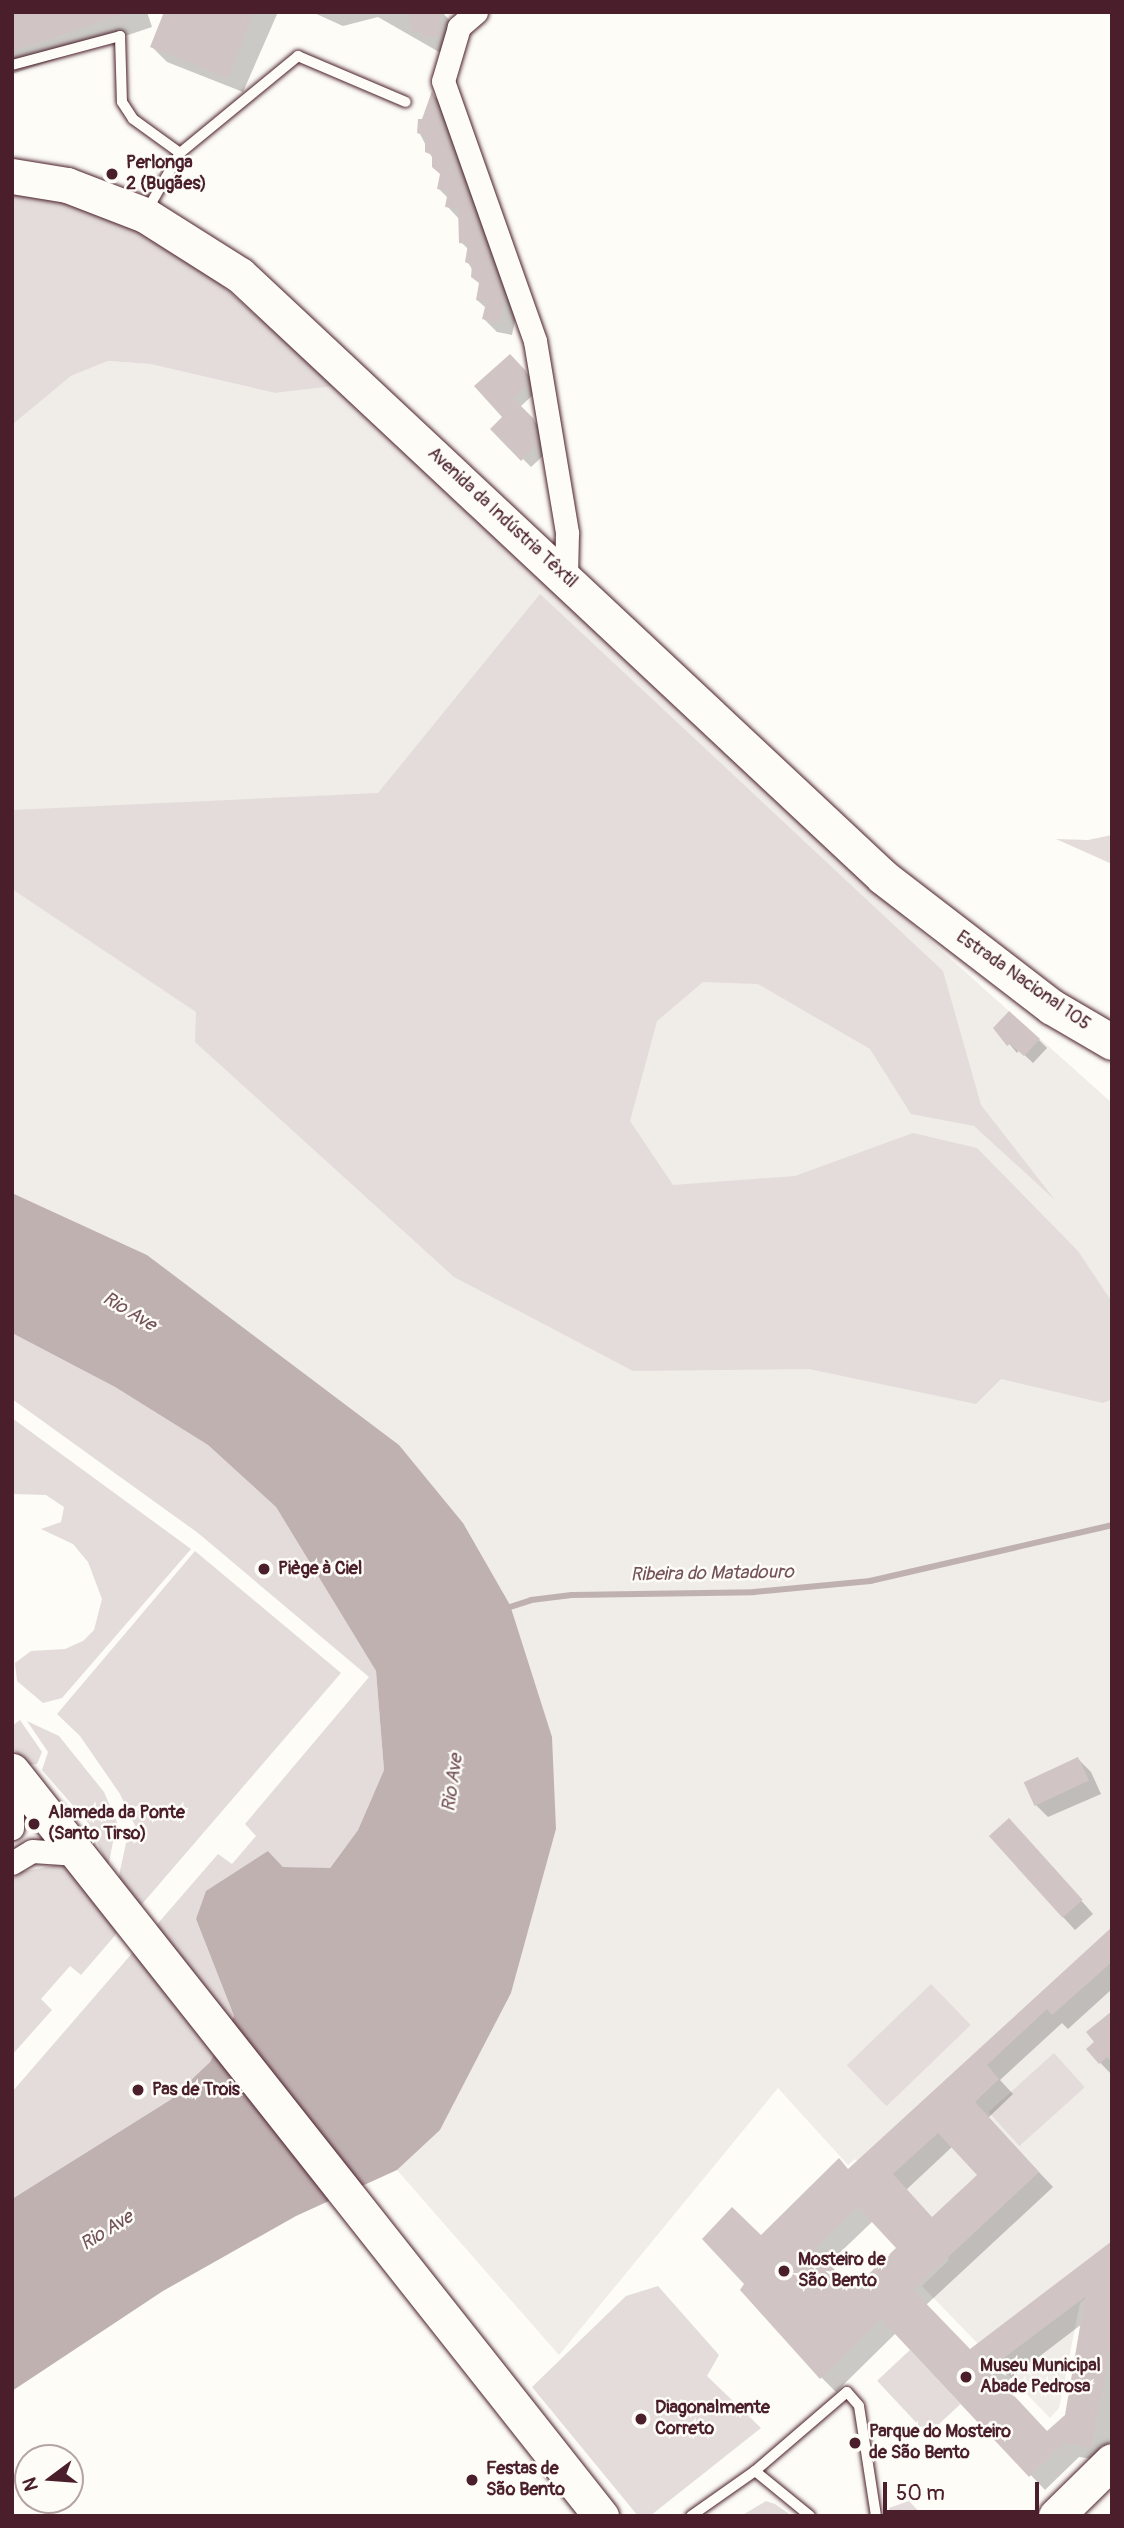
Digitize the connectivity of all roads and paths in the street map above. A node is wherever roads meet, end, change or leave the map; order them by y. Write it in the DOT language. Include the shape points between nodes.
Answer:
graph roads {
  1 [pos="476,12"];
  2 [pos="12,65"];
  3 [pos="406,102"];
  4 [pos="180,153"];
  5 [pos="12,176"];
  6 [pos="145,215"];
  7 [pos="565,578"];
  8 [pos="950,930"];
  9 [pos="1112,1020"];
  10 [pos="1112,1042"];
  11 [pos="12,1771"];
  12 [pos="12,1802"];
  13 [pos="12,1828"];
  14 [pos="12,1863"];
  15 [pos="86,1863"];
  16 [pos="1112,2460"];
  17 [pos="755,2470"];
  18 [pos="705,2511"];
  19 [pos="601,2516"];
  20 [pos="691,2516"];
  21 [pos="810,2516"];
  22 [pos="876,2516"];
  23 [pos="1056,2516"];
  1 -- 7 [label="street" via="459,27 443,80 535,341 567,533"];
  2 -- 4 [label="lane" via="120,36 122,102 133,119"];
  3 -- 4 [label="lane" via="298,56"];
  4 -- 6 [label="lane"];
  5 -- 6 [label="main road, Avenida da Indústria Têxtil" via="67,186"];
  6 -- 7 [label="main road, Avenida da Indústria Têxtil" via="240,275"];
  7 -- 8 [label="main road, Avenida da Indústria Têxtil" via="883,877"];
  8 -- 9 [label="main road, Estrada Nacional 105"];
  8 -- 10 [label="main road, Estrada Nacional 105" via="1052,1007"];
  11 -- 15 [label="main road"];
  12 -- 13 [label="street"];
  14 -- 15 [label="street" via="32,1851"];
  15 -- 19 [label="main road"];
  16 -- 23 [label="main road"];
  17 -- 18 [label="lane"];
  17 -- 21 [label="lane"];
  17 -- 22 [label="lane" via="847,2392 859,2406"];
  18 -- 20 [label="lane"];
}
